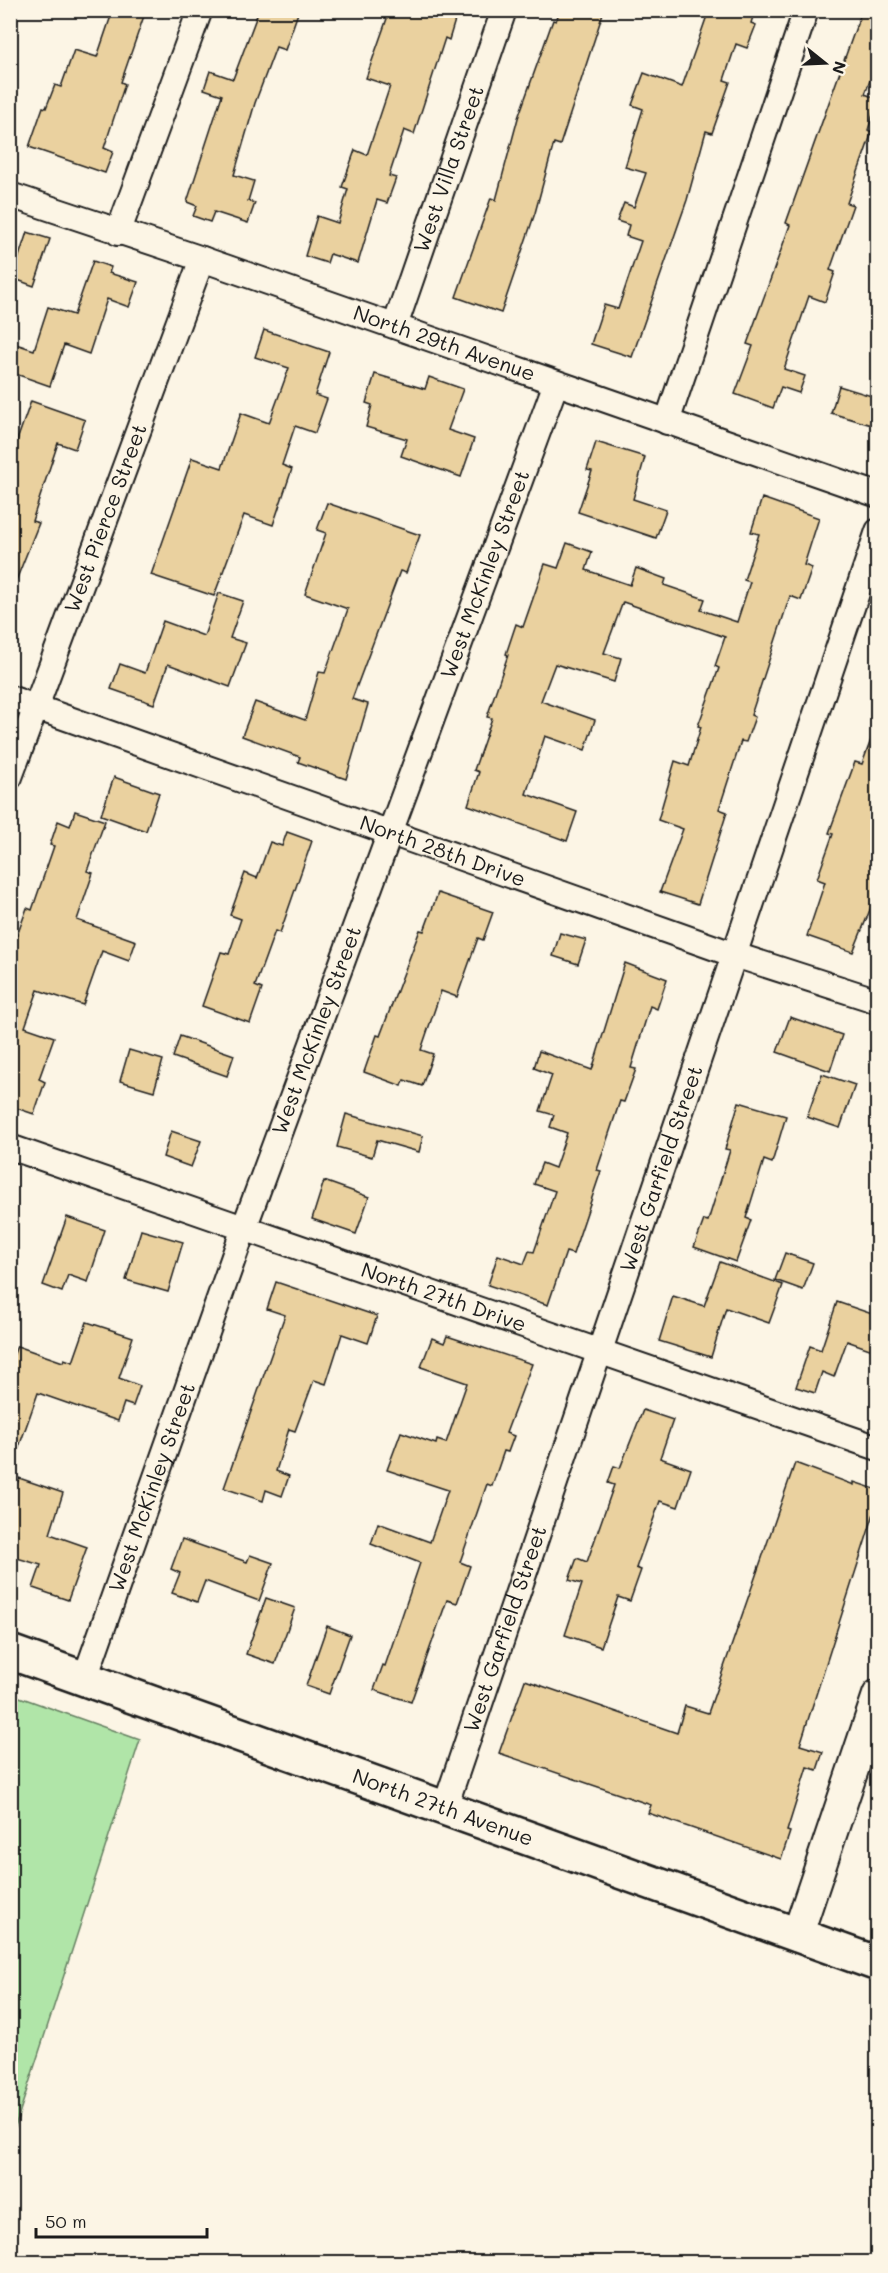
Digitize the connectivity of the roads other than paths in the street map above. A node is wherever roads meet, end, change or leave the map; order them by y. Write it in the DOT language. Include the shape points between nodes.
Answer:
graph roads {
  1 [pos="200,10"];
  2 [pos="504,10"];
  3 [pos="806,10"];
  4 [pos="10,195"];
  5 [pos="118,232"];
  6 [pos="202,259"];
  7 [pos="395,326"];
  8 [pos="556,383"];
  9 [pos="667,422"];
  10 [pos="878,495"];
  11 [pos="878,531"];
  12 [pos="10,698"];
  13 [pos="36,707"];
  14 [pos="10,777"];
  15 [pos="391,833"];
  16 [pos="735,955"];
  17 [pos="878,1001"];
  18 [pos="10,1147"];
  19 [pos="244,1228"];
  20 [pos="599,1352"];
  21 [pos="878,1448"];
  22 [pos="10,1652"];
  23 [pos="84,1678"];
  24 [pos="878,1695"];
  25 [pos="445,1807"];
  26 [pos="796,1936"];
  27 [pos="878,1964"];
  1 -- 5 [label="street"];
  2 -- 7 [label="street, West Villa Street"];
  3 -- 9 [label="street"];
  4 -- 5 [label="street, North 29th Avenue"];
  5 -- 6 [label="street, North 29th Avenue"];
  6 -- 7 [label="street, North 29th Avenue"];
  6 -- 13 [label="street, West Pierce Street"];
  7 -- 8 [label="street, North 29th Avenue"];
  8 -- 9 [label="street, North 29th Avenue"];
  8 -- 15 [label="street, West McKinley Street"];
  9 -- 10 [label="street, North 29th Avenue"];
  11 -- 16 [label="street, West Garfield Street"];
  12 -- 13 [label="street, North 28th Drive"];
  13 -- 14 [label="street, West Pierce Street"];
  13 -- 15 [label="street, North 28th Drive"];
  15 -- 16 [label="street, North 28th Drive"];
  15 -- 19 [label="street, West McKinley Street"];
  16 -- 17 [label="street, North 28th Drive"];
  16 -- 20 [label="street, West Garfield Street"];
  18 -- 19 [label="street, North 27th Drive"];
  19 -- 20 [label="street, North 27th Drive"];
  19 -- 23 [label="street, West McKinley Street"];
  20 -- 21 [label="street, North 27th Drive"];
  20 -- 25 [label="street, West Garfield Street"];
  22 -- 23 [label="main road, North 27th Avenue"];
  23 -- 25 [label="main road, North 27th Avenue"];
  24 -- 26 [label="street"];
  25 -- 26 [label="main road, North 27th Avenue"];
  26 -- 27 [label="main road, North 27th Avenue"];
}
